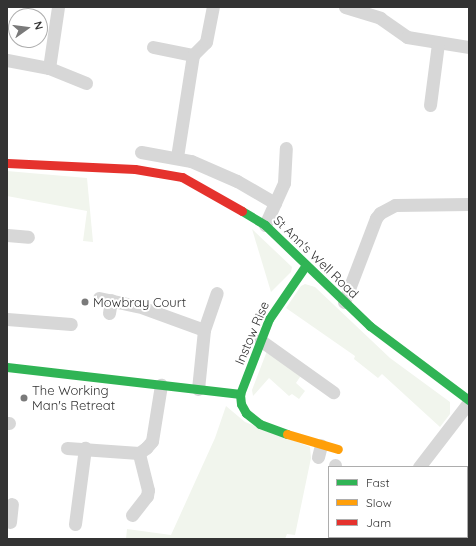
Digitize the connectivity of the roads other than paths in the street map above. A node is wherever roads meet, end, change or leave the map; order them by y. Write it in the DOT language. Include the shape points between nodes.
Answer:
graph roads {
  1 [pos="58,7"];
  2 [pos="213,7"];
  3 [pos="345,7"];
  4 [pos="438,43"];
  5 [pos="152,47"];
  6 [pos="469,47"];
  7 [pos="193,55"];
  8 [pos="7,60"];
  9 [pos="49,68"];
  10 [pos="86,83"];
  11 [pos="430,105"];
  12 [pos="286,148"];
  13 [pos="177,157"];
  14 [pos="7,163"];
  15 [pos="150,172"];
  16 [pos="275,203"];
  17 [pos="469,204"];
  18 [pos="265,225"];
  19 [pos="7,235"];
  20 [pos="28,237"];
  21 [pos="306,265"];
  22 [pos="217,293"];
  23 [pos="344,302"];
  24 [pos="110,313"];
  25 [pos="7,318"];
  26 [pos="71,324"];
  27 [pos="204,330"];
  28 [pos="260,340"];
  29 [pos="7,367"];
  30 [pos="161,385"];
  31 [pos="198,389"];
  32 [pos="333,392"];
  33 [pos="240,394"];
  34 [pos="469,401"];
  35 [pos="67,448"];
  36 [pos="85,448"];
  37 [pos="338,448"];
  38 [pos="139,453"];
  39 [pos="420,466"];
  40 [pos="14,504"];
  41 [pos="132,515"];
  42 [pos="10,522"];
  43 [pos="75,524"];
  1 -- 9 [label="street"];
  2 -- 7 [label="street" via="206,42"];
  3 -- 4 [label="street" via="380,18 407,37"];
  4 -- 6 [label="street"];
  4 -- 11 [label="street"];
  5 -- 7 [label="street"];
  7 -- 13 [label="street"];
  8 -- 9 [label="street"];
  9 -- 10 [label="street"];
  12 -- 16 [label="street" via="284,183"];
  13 -- 15 [label="street" via="147,152"];
  13 -- 16 [label="street" via="236,181"];
  14 -- 15 [label="street, St Ann's Well Road"];
  15 -- 18 [label="street, St Ann's Well Road" via="169,174 194,183"];
  16 -- 18 [label="street"];
  17 -- 23 [label="street" via="395,205 380,213"];
  18 -- 21 [label="street, St Ann's Well Road"];
  19 -- 20 [label="street"];
  21 -- 23 [label="street, St Ann's Well Road"];
  21 -- 28 [label="street, Instow Rise" via="278,303"];
  22 -- 27 [label="street"];
  23 -- 34 [label="street, St Ann's Well Road" via="370,326"];
  24 -- 27 [label="street" via="105,299 147,315"];
  25 -- 26 [label="street"];
  27 -- 31 [label="street"];
  28 -- 32 [label="street" via="312,383"];
  28 -- 33 [label="street, Instow Rise"];
  29 -- 30 [label="street" via="139,376"];
  30 -- 31 [label="street"];
  30 -- 38 [label="street" via="152,441"];
  31 -- 33 [label="street"];
  33 -- 37 [label="street" via="241,404 246,413 260,424 319,451"];
  34 -- 39 [label="street"];
  35 -- 36 [label="street"];
  36 -- 38 [label="street"];
  36 -- 43 [label="street"];
  38 -- 41 [label="street" via="148,493"];
  40 -- 42 [label="street"];
}
